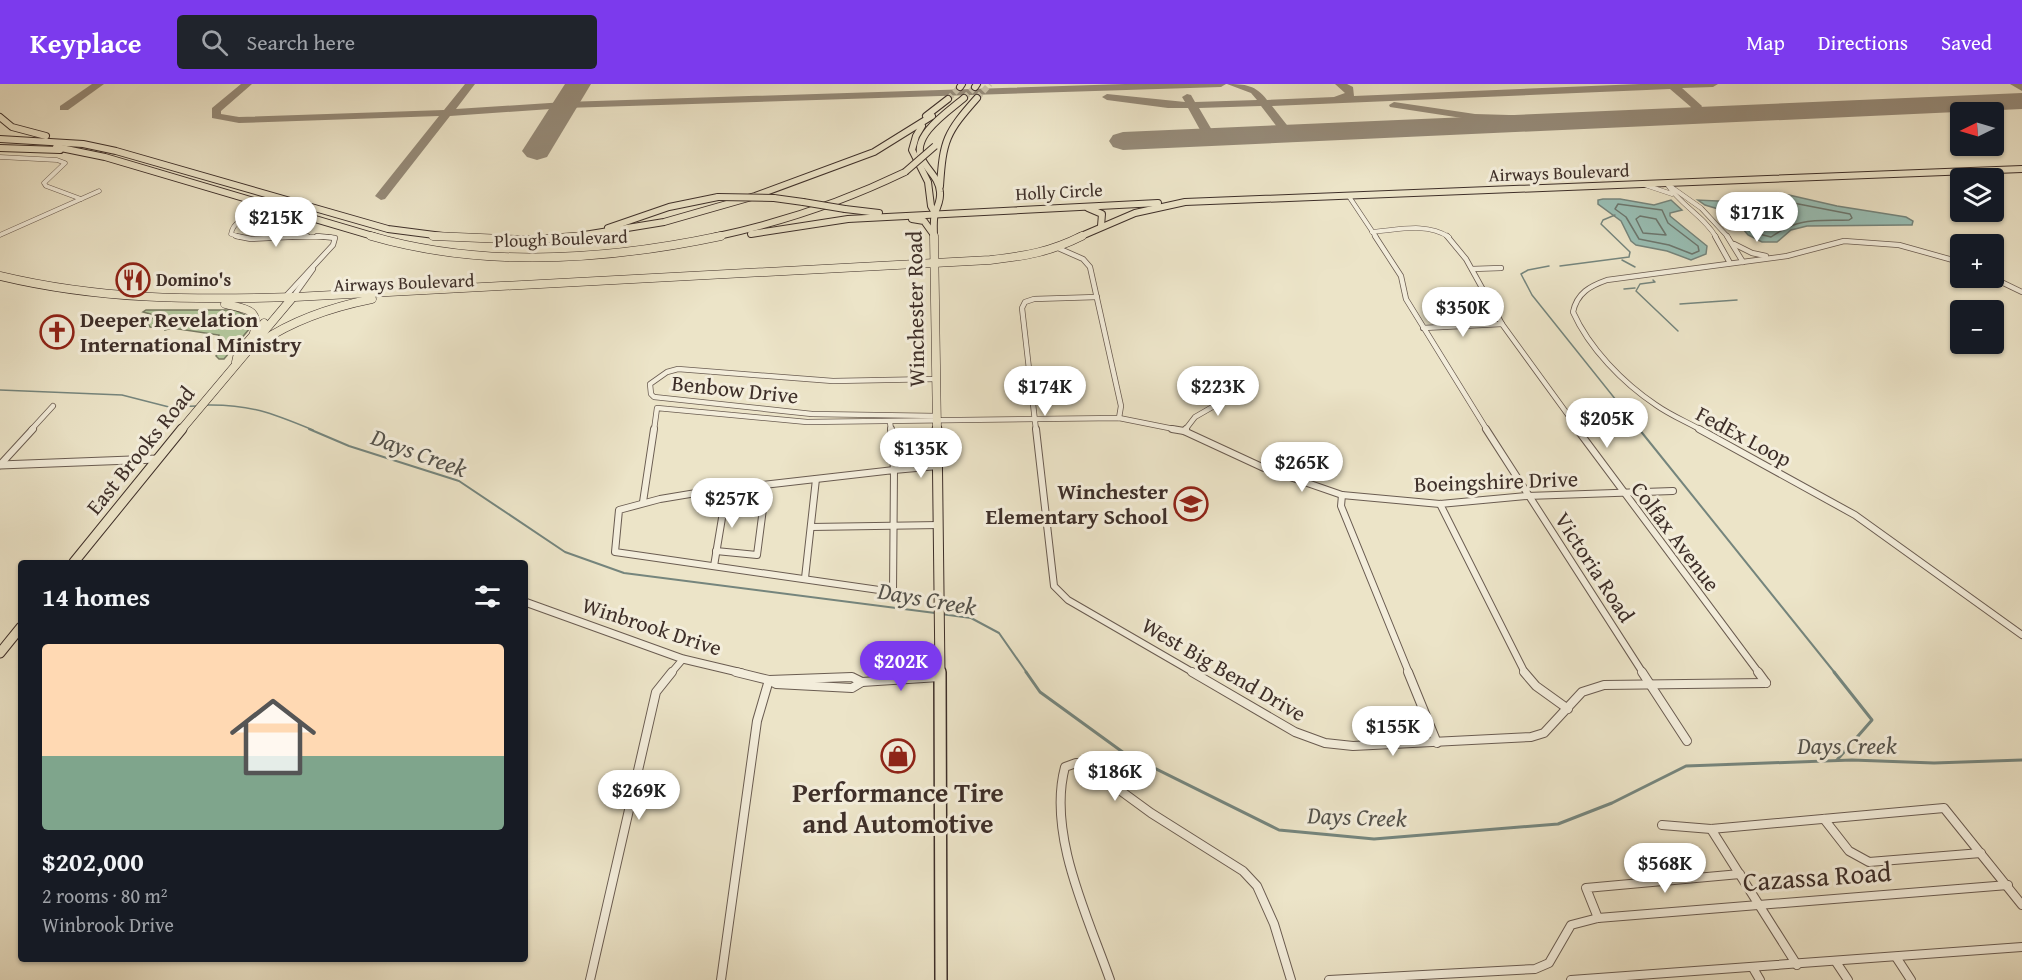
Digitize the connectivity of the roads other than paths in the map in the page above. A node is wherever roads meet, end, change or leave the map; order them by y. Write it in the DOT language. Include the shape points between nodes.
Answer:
graph roads {
  1 [pos="956,98"];
  2 [pos="964,98"];
  3 [pos="977,98"];
  4 [pos="948,99"];
  5 [pos="0,117"];
  6 [pos="932,117"];
  7 [pos="959,119"];
  8 [pos="0,143"];
  9 [pos="83,144"];
  10 [pos="888,145"];
  11 [pos="0,157"];
  12 [pos="2022,169"];
  13 [pos="1695,183"];
  14 [pos="1641,184"];
  15 [pos="1667,184"];
  16 [pos="99,191"];
  17 [pos="940,191"];
  18 [pos="1673,194"];
  19 [pos="1348,195"];
  20 [pos="1687,196"];
  21 [pos="81,199"];
  22 [pos="941,200"];
  23 [pos="1185,202"];
  24 [pos="1113,205"];
  25 [pos="1077,207"];
  26 [pos="986,211"];
  27 [pos="935,213"];
  28 [pos="1135,213"];
  29 [pos="255,215"];
  30 [pos="871,218"];
  31 [pos="1701,218"];
  32 [pos="1712,218"];
  33 [pos="1108,219"];
  34 [pos="1101,226"];
  35 [pos="1372,232"];
  36 [pos="0,235"];
  37 [pos="934,235"];
  38 [pos="558,238"];
  39 [pos="698,242"];
  40 [pos="1734,244"];
  41 [pos="1058,248"];
  42 [pos="1775,258"];
  43 [pos="1950,259"];
  44 [pos="1743,262"];
  45 [pos="936,263"];
  46 [pos="1730,263"];
  47 [pos="1501,267"];
  48 [pos="1472,269"];
  49 [pos="809,271"];
  50 [pos="0,276"];
  51 [pos="0,282"];
  52 [pos="2004,283"];
  53 [pos="2022,292"];
  54 [pos="1096,297"];
  55 [pos="287,299"];
  56 [pos="372,299"];
  57 [pos="193,302"];
  58 [pos="225,304"];
  59 [pos="1502,324"];
  60 [pos="1423,328"];
  61 [pos="253,334"];
  62 [pos="247,353"];
  63 [pos="236,362"];
  64 [pos="937,379"];
  65 [pos="1242,390"];
  66 [pos="53,406"];
  67 [pos="1033,418"];
  68 [pos="1119,418"];
  69 [pos="938,419"];
  70 [pos="890,422"];
  71 [pos="1184,431"];
  72 [pos="157,459"];
  73 [pos="0,465"];
  74 [pos="938,466"];
  75 [pos="894,469"];
  76 [pos="816,478"];
  77 [pos="727,488"];
  78 [pos="1673,491"];
  79 [pos="1624,493"];
  80 [pos="1342,495"];
  81 [pos="1527,496"];
  82 [pos="725,501"];
  83 [pos="643,502"];
  84 [pos="1440,504"];
  85 [pos="939,525"];
  86 [pos="894,526"];
  87 [pos="811,527"];
  88 [pos="716,551"];
  89 [pos="76,560"];
  90 [pos="714,566"];
  91 [pos="805,578"];
  92 [pos="528,603"];
  93 [pos="18,631"];
  94 [pos="2022,635"];
  95 [pos="0,653"];
  96 [pos="683,659"];
  97 [pos="939,677"];
  98 [pos="769,680"];
  99 [pos="1766,683"];
  100 [pos="1651,685"];
  101 [pos="1568,709"];
  102 [pos="1687,741"];
  103 [pos="1437,743"];
  104 [pos="1824,819"];
  105 [pos="1662,825"];
  106 [pos="1711,829"];
  107 [pos="1981,853"];
  108 [pos="1740,874"];
  109 [pos="2008,885"];
  110 [pos="1759,904"];
  111 [pos="2022,905"];
  112 [pos="1598,918"];
  113 [pos="2022,946"];
  114 [pos="1896,957"];
  115 [pos="1836,962"];
  116 [pos="1797,965"];
  117 [pos="1753,968"];
  118 [pos="1667,977"];
  119 [pos="590,980"];
  120 [pos="721,980"];
  121 [pos="941,980"];
  122 [pos="1110,980"];
  123 [pos="1291,980"];
  124 [pos="1329,980"];
  125 [pos="1571,980"];
  126 [pos="1760,980"];
  127 [pos="1848,980"];
  128 [pos="1911,980"];
  1 -- 6 [label="main road, Winchester Road"];
  2 -- 17 [label="main road, Winchester Road" via="933,123 922,140 921,158"];
  3 -- 7 [label="main road"];
  4 -- 10 [label="main road"];
  5 -- 9 [label="main road" via="22,131"];
  6 -- 10 [label="main road"];
  6 -- 27 [label="main road, Winchester Road" via="917,132 912,150 914,162 928,181"];
  7 -- 17 [label="main road" via="942,152"];
  7 -- 39 [label="main road, Plough Boulevard, bridge" via="905,172 868,190"];
  8 -- 9 [label="main road, Plough Boulevard"];
  8 -- 39 [label="main road, Plough Boulevard" via="93,154 434,251 539,258 596,256"];
  9 -- 38 [label="main road, Plough Boulevard" via="388,229 433,237 515,241"];
  10 -- 38 [label="main road, Plough Boulevard" via="845,165 699,214 631,230"];
  11 -- 21 [label="street" via="57,160 65,164 44,183"];
  12 -- 13 [label="main road, Airways Boulevard"];
  13 -- 15 [label="main road, Airways Boulevard"];
  13 -- 20 [label="street" via="1687,189"];
  14 -- 15 [label="main road, Airways Boulevard"];
  14 -- 18 [label="street"];
  14 -- 19 [label="main road, Airways Boulevard"];
  15 -- 18 [label="street"];
  15 -- 20 [label="street"];
  16 -- 21 [label="street"];
  17 -- 22 [label="main road, Winchester Road"];
  18 -- 31 [label="street"];
  19 -- 23 [label="main road, Airways Boulevard"];
  19 -- 35 [label="street, Victoria Road"];
  20 -- 32 [label="street"];
  21 -- 36 [label="street"];
  22 -- 26 [label="main road" via="949,207"];
  22 -- 27 [label="main road, Winchester Road"];
  23 -- 24 [label="main road, Holly Circle"];
  23 -- 28 [label="main road, Airways Boulevard"];
  24 -- 25 [label="main road, Holly Circle"];
  24 -- 33 [label="main road, Airways Boulevard"];
  25 -- 26 [label="main road, Holly Circle"];
  25 -- 34 [label="main road" via="1099,211"];
  26 -- 27 [label="main road, Holly Circle"];
  27 -- 30 [label="main road"];
  27 -- 37 [label="main road, Winchester Road"];
  27 -- 38 [label="main road, bridge" via="881,213 774,198 718,197"];
  28 -- 33 [label="main road"];
  28 -- 34 [label="main road, Airways Boulevard"];
  29 -- 55 [label="street, East Brooks Road" via="238,222 231,234 244,238 335,238"];
  30 -- 37 [label="main road" via="917,219 924,221"];
  30 -- 39 [label="main road"];
  31 -- 32 [label="street"];
  31 -- 46 [label="street"];
  32 -- 40 [label="street"];
  33 -- 34 [label="main road, Airways Boulevard"];
  34 -- 41 [label="main road, Airways Boulevard"];
  35 -- 48 [label="street, Colfax Avenue" via="1440,231"];
  35 -- 60 [label="street, Victoria Road" via="1401,276 1406,299"];
  37 -- 45 [label="main road, Winchester Road"];
  40 -- 42 [label="street"];
  40 -- 44 [label="street"];
  41 -- 45 [label="main road, Airways Boulevard" via="1015,258"];
  41 -- 54 [label="street" via="1083,259 1090,267"];
  42 -- 43 [label="street, FedEx Loop" via="1833,243 1861,241 1912,248"];
  42 -- 44 [label="street, FedEx Loop"];
  44 -- 46 [label="street, FedEx Loop"];
  45 -- 49 [label="main road, Airways Boulevard"];
  45 -- 64 [label="main road, Winchester Road"];
  46 -- 94 [label="street, FedEx Loop" via="1600,283 1578,298 1574,318 1618,373 1656,405 1855,515"];
  47 -- 48 [label="street"];
  48 -- 59 [label="street, Colfax Avenue"];
  49 -- 55 [label="main road, Airways Boulevard"];
  49 -- 56 [label="main road, Airways Boulevard" via="510,294"];
  50 -- 57 [label="main road, Airways Boulevard" via="90,295"];
  51 -- 57 [label="main road, Airways Boulevard" via="84,299"];
  52 -- 53 [label="street"];
  54 -- 67 [label="street" via="1034,300 1022,305"];
  54 -- 68 [label="street" via="1121,406"];
  55 -- 56 [label="main road, Airways Boulevard"];
  55 -- 57 [label="main road, Airways Boulevard"];
  55 -- 58 [label="main road, Airways Boulevard"];
  55 -- 61 [label="main road, East Brooks Road"];
  55 -- 62 [label="main road, East Brooks Road"];
  56 -- 62 [label="main road" via="300,319"];
  57 -- 58 [label="main road, Airways Boulevard"];
  58 -- 61 [label="main road" via="254,314 257,322"];
  59 -- 60 [label="street"];
  59 -- 79 [label="street, Colfax Avenue"];
  60 -- 81 [label="street, Victoria Road"];
  61 -- 63 [label="main road, East Brooks Road"];
  62 -- 63 [label="main road, East Brooks Road"];
  63 -- 72 [label="main road, East Brooks Road"];
  64 -- 69 [label="main road, Winchester Road"];
  64 -- 69 [label="street, Benbow Drive" via="832,381 678,369 666,372 650,384 654,397 812,414"];
  65 -- 71 [label="street" via="1195,417"];
  66 -- 73 [label="street"];
  67 -- 68 [label="street, Boeingshire Drive"];
  67 -- 69 [label="street, Boeingshire Drive"];
  67 -- 103 [label="street, West Big Bend Drive" via="1054,586 1068,600 1295,732 1325,743 1353,746"];
  68 -- 71 [label="street, Boeingshire Drive"];
  69 -- 70 [label="street"];
  69 -- 74 [label="main road, Winchester Road"];
  70 -- 75 [label="street"];
  70 -- 83 [label="street" via="807,422 657,408"];
  71 -- 80 [label="street, Boeingshire Drive" via="1264,468"];
  72 -- 73 [label="street"];
  72 -- 89 [label="main road, East Brooks Road"];
  74 -- 75 [label="street"];
  74 -- 85 [label="main road, Winchester Road"];
  75 -- 76 [label="street"];
  75 -- 86 [label="street"];
  76 -- 77 [label="street"];
  76 -- 87 [label="street"];
  77 -- 82 [label="street"];
  77 -- 83 [label="street"];
  78 -- 79 [label="street, Boeingshire Drive"];
  79 -- 81 [label="street, Boeingshire Drive"];
  79 -- 99 [label="street, Colfax Avenue"];
  80 -- 84 [label="street, Boeingshire Drive"];
  80 -- 103 [label="street" via="1341,506"];
  81 -- 84 [label="street, Boeingshire Drive"];
  81 -- 100 [label="street, Victoria Road"];
  82 -- 88 [label="street"];
  82 -- 88 [label="street" via="764,501 757,555"];
  83 -- 90 [label="street" via="620,510 615,552"];
  84 -- 101 [label="street" via="1525,674"];
  85 -- 86 [label="street"];
  85 -- 97 [label="main road, Winchester Road"];
  86 -- 87 [label="street"];
  86 -- 91 [label="street" via="893,592"];
  87 -- 91 [label="street"];
  88 -- 90 [label="street"];
  90 -- 91 [label="street"];
  92 -- 96 [label="street, Winbrook Drive"];
  93 -- 95 [label="main road"];
  96 -- 98 [label="street, Winbrook Drive"];
  96 -- 119 [label="street" via="656,692"];
  97 -- 98 [label="street, Winbrook Drive" via="862,682 838,689 792,687"];
  97 -- 121 [label="main road, Winchester Road"];
  98 -- 120 [label="street" via="757,721"];
  99 -- 100 [label="street, West Big Bend Drive"];
  100 -- 101 [label="street, West Big Bend Drive" via="1604,685 1582,692"];
  100 -- 102 [label="street, Victoria Road"];
  101 -- 103 [label="street, West Big Bend Drive" via="1544,733 1531,737"];
  104 -- 106 [label="street"];
  104 -- 107 [label="street" via="1851,855 1861,861"];
  104 -- 107 [label="street" via="1944,808"];
  105 -- 106 [label="street"];
  106 -- 108 [label="street"];
  107 -- 109 [label="street"];
  108 -- 110 [label="street"];
  108 -- 112 [label="street" via="1587,888"];
  109 -- 110 [label="street, Cazassa Road"];
  109 -- 111 [label="street"];
  110 -- 112 [label="street, Cazassa Road"];
  110 -- 116 [label="street"];
  112 -- 124 [label="street, Cazassa Road" via="1571,925 1549,963 1535,969"];
  113 -- 114 [label="street"];
  114 -- 115 [label="street"];
  114 -- 128 [label="street"];
  115 -- 116 [label="street"];
  115 -- 127 [label="street"];
  116 -- 117 [label="street"];
  117 -- 118 [label="street"];
  117 -- 126 [label="street"];
  118 -- 125 [label="street"];
  122 -- 123 [label="street" via="1063,839 1058,788 1065,767 1076,763 1084,764 1151,813 1243,871 1257,886 1274,924"];
}
